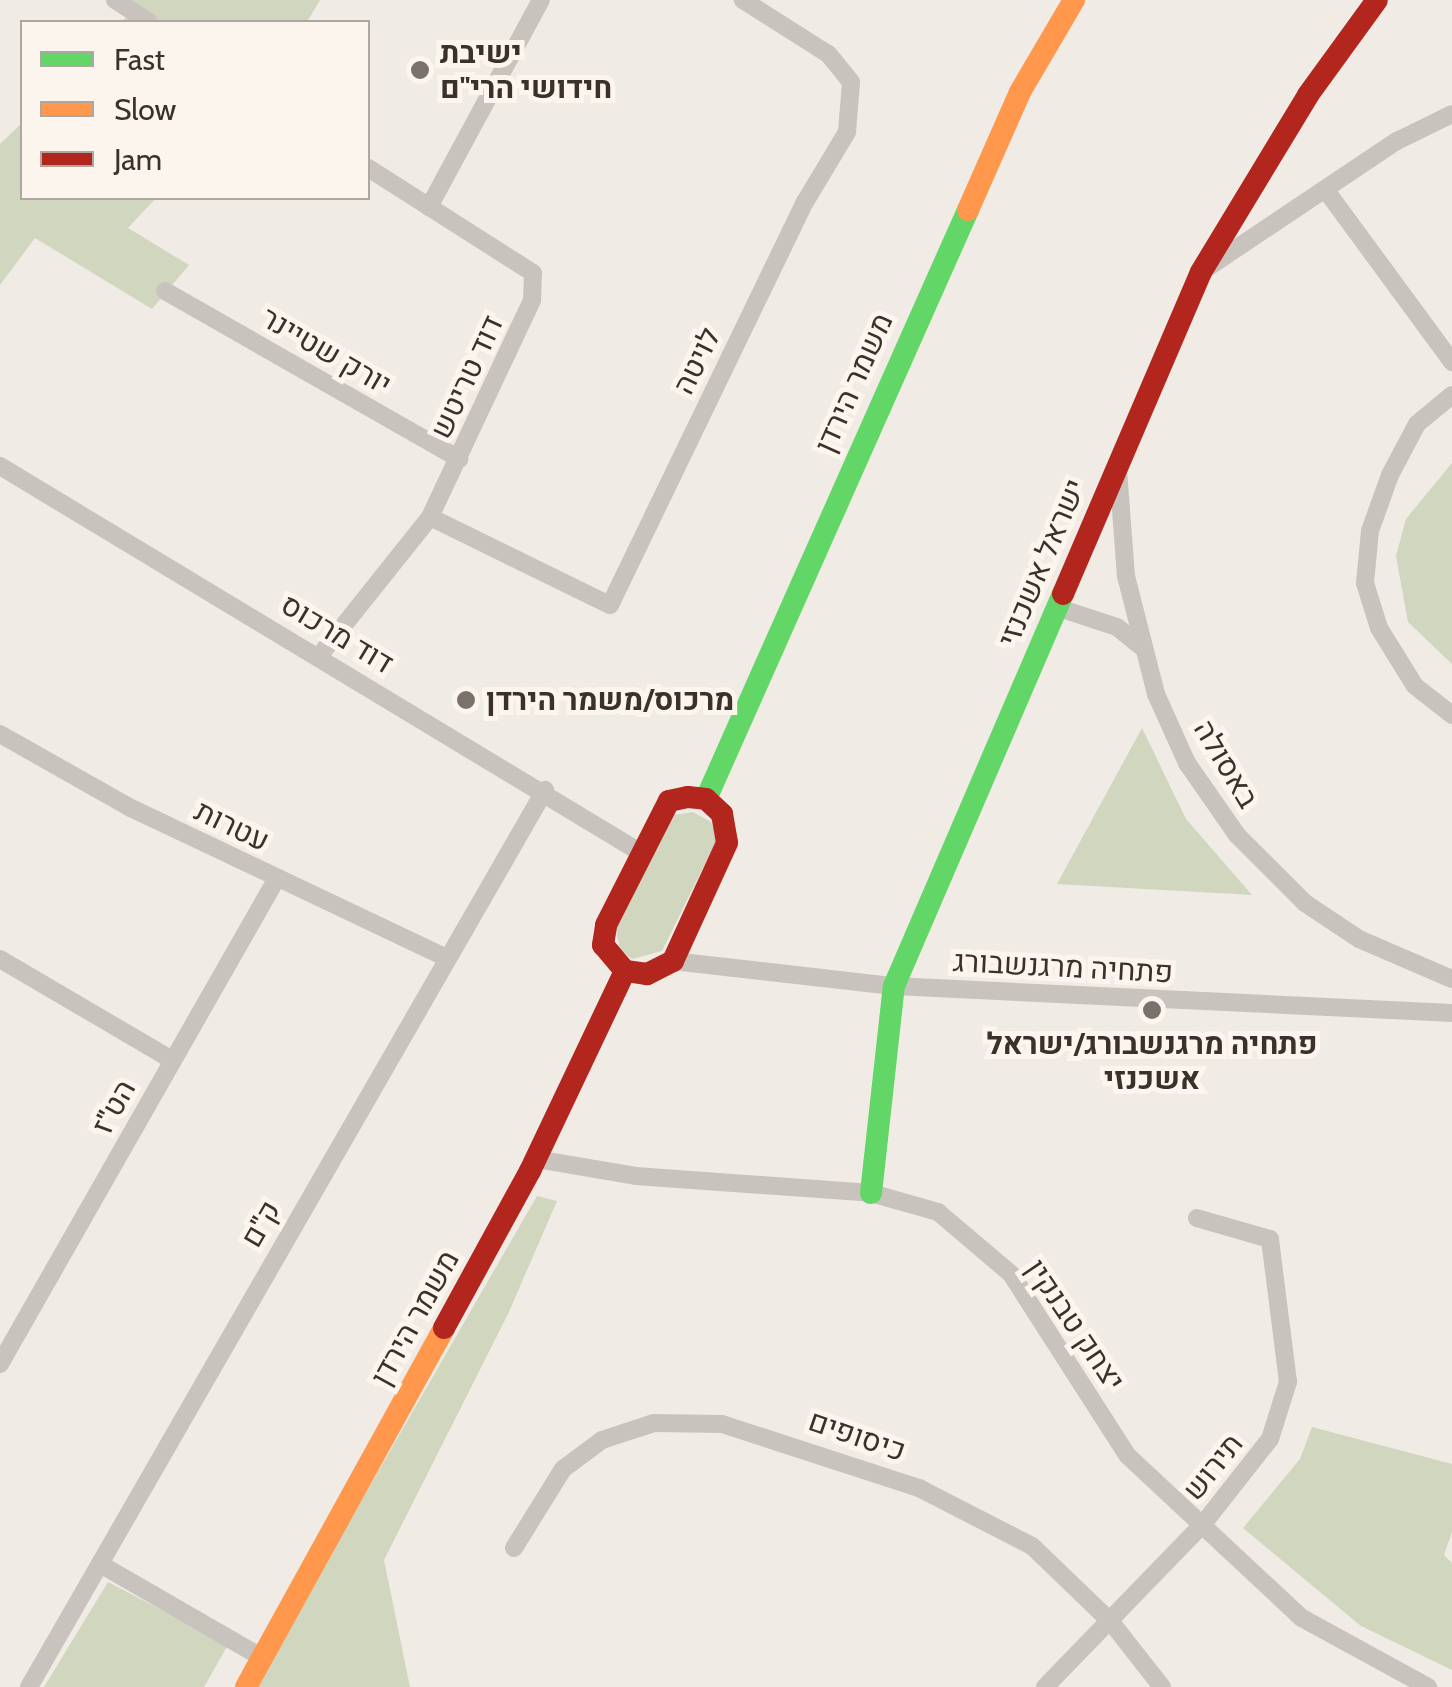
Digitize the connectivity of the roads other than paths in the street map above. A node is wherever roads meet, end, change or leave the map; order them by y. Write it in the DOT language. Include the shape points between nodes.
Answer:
graph roads {
  1 [pos="115,0"];
  2 [pos="541,0"];
  3 [pos="743,0"];
  4 [pos="1074,0"];
  5 [pos="1378,0"];
  6 [pos="773,7"];
  7 [pos="146,20"];
  8 [pos="1452,114"];
  9 [pos="370,169"];
  10 [pos="1325,188"];
  11 [pos="429,207"];
  12 [pos="1201,272"];
  13 [pos="166,291"];
  14 [pos="1452,362"];
  15 [pos="1452,394"];
  16 [pos="459,459"];
  17 [pos="1117,465"];
  18 [pos="0,466"];
  19 [pos="430,517"];
  20 [pos="1056,607"];
  21 [pos="1145,649"];
  22 [pos="320,655"];
  23 [pos="1452,715"];
  24 [pos="0,734"];
  25 [pos="545,790"];
  26 [pos="706,799"];
  27 [pos="643,854"];
  28 [pos="277,878"];
  29 [pos="444,957"];
  30 [pos="0,958"];
  31 [pos="673,960"];
  32 [pos="624,971"];
  33 [pos="1452,979"];
  34 [pos="894,986"];
  35 [pos="1452,1013"];
  36 [pos="172,1060"];
  37 [pos="536,1159"];
  38 [pos="871,1193"];
  39 [pos="1198,1218"];
  40 [pos="0,1364"];
  41 [pos="1203,1524"];
  42 [pos="514,1548"];
  43 [pos="100,1564"];
  44 [pos="1111,1622"];
  45 [pos="263,1658"];
  46 [pos="28,1687"];
  47 [pos="246,1687"];
  48 [pos="1046,1687"];
  49 [pos="1162,1687"];
  50 [pos="1428,1687"];
  1 -- 7 [label="street"];
  2 -- 11 [label="street"];
  3 -- 6 [label="street, לויטה"];
  4 -- 26 [label="street, משמר הירדן" via="1020,92"];
  5 -- 12 [label="street, ישראל אשכנזי" via="1308,95"];
  6 -- 19 [label="street, לויטה" via="850,82 847,132 804,202 610,604"];
  8 -- 10 [label="street"];
  9 -- 11 [label="street, דוד טריטש"];
  10 -- 12 [label="street"];
  10 -- 14 [label="street"];
  11 -- 16 [label="street, דוד טריטש" via="533,272 532,300"];
  12 -- 17 [label="street, ישראל אשכנזי"];
  13 -- 16 [label="street, יורק שטיינר"];
  15 -- 23 [label="street" via="1417,424 1390,476 1370,531 1365,583 1379,628 1415,686"];
  16 -- 19 [label="street, דוד טריטש"];
  17 -- 20 [label="street, ישראל אשכנזי"];
  17 -- 21 [label="street, באסולה" via="1126,576"];
  18 -- 22 [label="street, דוד מרכוס"];
  19 -- 22 [label="street, דוד טריטש"];
  20 -- 21 [label="street" via="1117,627"];
  20 -- 34 [label="street, ישראל אשכנזי"];
  21 -- 33 [label="street, באסולה" via="1156,694 1187,763 1236,835 1305,903 1359,939"];
  22 -- 25 [label="street, דוד מרכוס"];
  24 -- 28 [label="street, עטרות" via="131,808"];
  25 -- 27 [label="street, דוד מרכוס"];
  25 -- 29 [label="street, ק\"ם"];
  26 -- 27 [label="street" via="669,801"];
  26 -- 31 [label="street" via="722,814 726,844"];
  27 -- 32 [label="street" via="606,924 603,945"];
  28 -- 29 [label="street, עטרות"];
  28 -- 36 [label="street, הט\"ז"];
  29 -- 43 [label="street, ק\"ם"];
  30 -- 36 [label="street"];
  31 -- 32 [label="street" via="647,974"];
  31 -- 34 [label="street, פתחיה מרגנשבורג"];
  32 -- 37 [label="street, משמר הירדן"];
  34 -- 35 [label="street, פתחיה מרגנשבורג"];
  34 -- 38 [label="street, ישראל אשכנזי"];
  36 -- 40 [label="street, הט\"ז"];
  37 -- 38 [label="street, יצחק טבנקין" via="636,1176"];
  37 -- 45 [label="street, משמר הירדן"];
  38 -- 41 [label="street, יצחק טבנקין" via="938,1212 1011,1274 1128,1456"];
  39 -- 41 [label="street, תירוש" via="1270,1239 1288,1382 1270,1439"];
  41 -- 44 [label="street, תירוש"];
  41 -- 50 [label="street, יצחק טבנקין" via="1302,1618"];
  42 -- 44 [label="street, כיסופים" via="563,1468 602,1440 654,1423 722,1424 920,1488 1032,1546"];
  43 -- 45 [label="street"];
  43 -- 46 [label="street, ק\"ם"];
  44 -- 48 [label="street, תירוש"];
  44 -- 49 [label="street, כיסופים"];
  45 -- 47 [label="street, משמר הירדן"];
}
